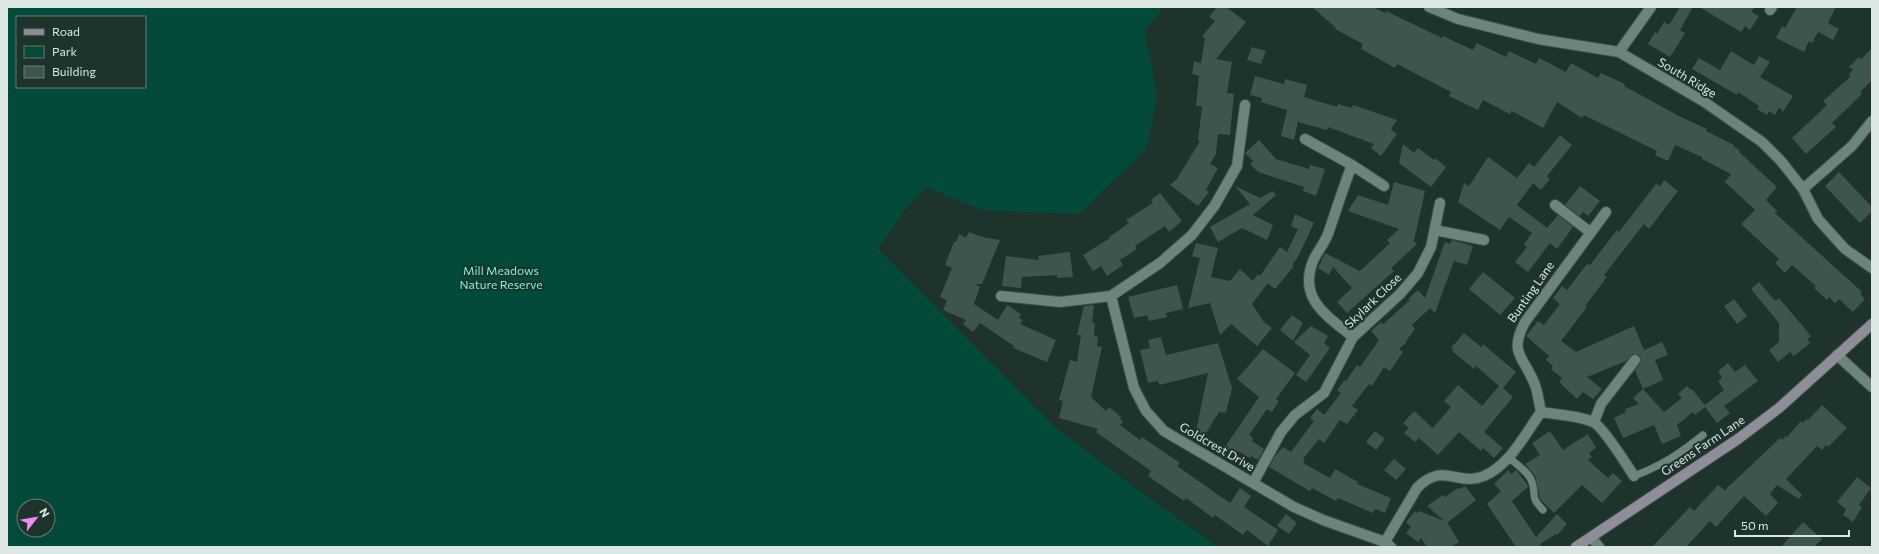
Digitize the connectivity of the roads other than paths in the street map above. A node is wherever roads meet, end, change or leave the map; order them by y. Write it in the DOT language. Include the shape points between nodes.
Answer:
graph roads {
  1 [pos="1429,7"];
  2 [pos="1651,7"];
  3 [pos="1619,52"];
  4 [pos="1245,105"];
  5 [pos="1872,121"];
  6 [pos="1305,140"];
  7 [pos="1352,165"];
  8 [pos="1384,186"];
  9 [pos="1802,189"];
  10 [pos="1440,203"];
  11 [pos="1555,205"];
  12 [pos="1606,212"];
  13 [pos="1435,230"];
  14 [pos="1590,232"];
  15 [pos="1484,240"];
  16 [pos="1872,268"];
  17 [pos="1001,296"];
  18 [pos="1111,296"];
  19 [pos="1872,324"];
  20 [pos="1353,337"];
  21 [pos="1837,355"];
  22 [pos="1635,360"];
  23 [pos="1872,388"];
  24 [pos="1541,412"];
  25 [pos="1594,422"];
  26 [pos="1703,435"];
  27 [pos="1508,457"];
  28 [pos="1634,476"];
  29 [pos="1253,483"];
  30 [pos="1543,510"];
  31 [pos="1591,537"];
  32 [pos="1388,545"];
  33 [pos="1576,547"];
  34 [pos="1599,547"];
  1 -- 3 [label="street, South Ridge" via="1458,19 1538,39"];
  2 -- 3 [label="street"];
  3 -- 9 [label="street, South Ridge" via="1703,101 1762,142 1781,161"];
  4 -- 18 [label="street" via="1237,166 1215,205 1192,235 1176,250 1160,264"];
  5 -- 9 [label="street" via="1852,146"];
  6 -- 7 [label="street"];
  7 -- 8 [label="street"];
  7 -- 20 [label="street" via="1327,236 1313,260 1308,284 1312,298 1320,310"];
  9 -- 16 [label="street, South Ridge" via="1818,219 1845,249"];
  10 -- 13 [label="street, Skylark Close"];
  11 -- 14 [label="street"];
  12 -- 14 [label="street, Bunting Lane"];
  13 -- 15 [label="street"];
  13 -- 20 [label="street, Skylark Close" via="1427,258 1418,273 1400,294"];
  14 -- 24 [label="street, Bunting Lane" via="1518,334 1517,352 1535,385"];
  17 -- 18 [label="street" via="1060,302"];
  18 -- 29 [label="street, Goldcrest Drive" via="1134,388 1146,411 1164,432"];
  19 -- 21 [label="street, Greens Farm Lane"];
  20 -- 29 [label="street, Skylark Close" via="1324,393 1295,415 1281,432"];
  21 -- 23 [label="street"];
  21 -- 31 [label="street, Greens Farm Lane" via="1779,408 1750,430"];
  22 -- 25 [label="street" via="1600,404"];
  24 -- 25 [label="street"];
  24 -- 27 [label="street"];
  25 -- 28 [label="street" via="1616,448"];
  26 -- 28 [label="lane" via="1676,457"];
  27 -- 30 [label="lane" via="1532,482 1534,501"];
  27 -- 32 [label="street" via="1500,467 1482,477 1468,478 1443,474 1432,476 1423,482 1417,488"];
  29 -- 32 [label="street, Goldcrest Drive" via="1294,507"];
  31 -- 33 [label="street, Greens Farm Lane"];
  31 -- 34 [label="street"];
}
